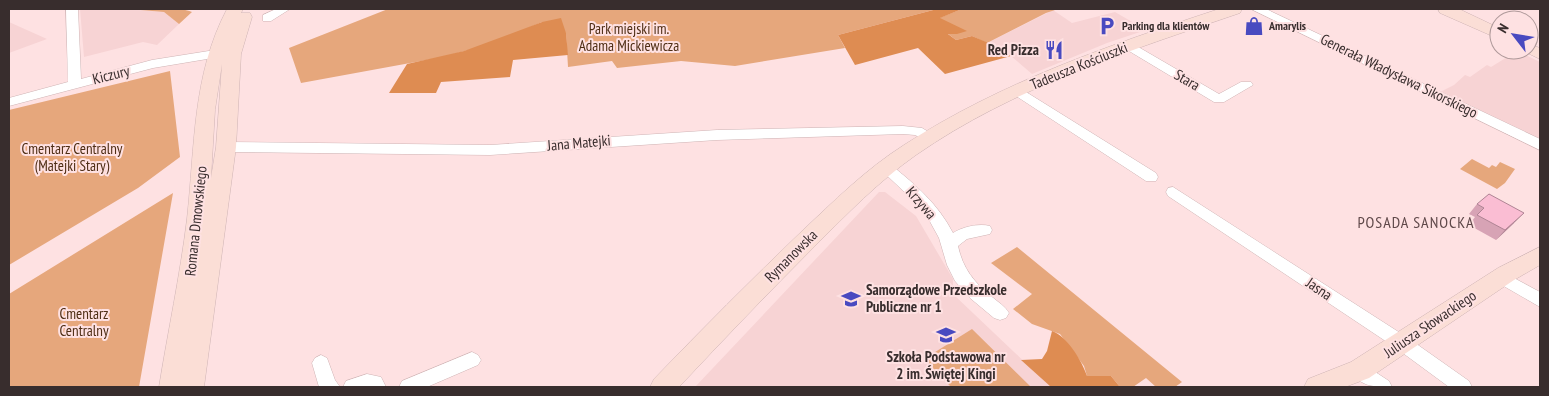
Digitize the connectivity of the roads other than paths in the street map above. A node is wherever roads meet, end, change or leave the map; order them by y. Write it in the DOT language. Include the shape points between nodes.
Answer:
graph roads {
  1 [pos="72,9"];
  2 [pos="235,9"];
  3 [pos="249,9"];
  4 [pos="284,9"];
  5 [pos="1234,9"];
  6 [pos="1257,9"];
  7 [pos="1446,9"];
  8 [pos="268,18"];
  9 [pos="1489,29"];
  10 [pos="1128,45"];
  11 [pos="223,61"];
  12 [pos="75,84"];
  13 [pos="1246,86"];
  14 [pos="1018,91"];
  15 [pos="9,102"];
  16 [pos="930,137"];
  17 [pos="1540,145"];
  18 [pos="226,147"];
  19 [pos="886,168"];
  20 [pos="1151,177"];
  21 [pos="1173,192"];
  22 [pos="984,230"];
  23 [pos="949,244"];
  24 [pos="1540,255"];
  25 [pos="1501,277"];
  26 [pos="1540,300"];
  27 [pos="1000,313"];
  28 [pos="1402,343"];
  29 [pos="472,360"];
  30 [pos="321,363"];
  31 [pos="1360,370"];
  32 [pos="172,387"];
  33 [pos="191,387"];
  34 [pos="331,387"];
  35 [pos="352,387"];
  36 [pos="377,387"];
  37 [pos="408,387"];
  38 [pos="663,387"];
  39 [pos="1317,387"];
  40 [pos="1383,387"];
  41 [pos="1463,387"];
  1 -- 12 [label="street"];
  2 -- 11 [label="street, Romana Dmowskiego" via="221,35"];
  3 -- 11 [label="street, Romana Dmowskiego"];
  4 -- 8 [label="street"];
  5 -- 10 [label="street, Tadeusza Kościuszki"];
  6 -- 17 [label="street, Generała Władysława Sikorskiego"];
  7 -- 9 [label="street"];
  10 -- 13 [label="street, Stara" via="1219,99"];
  10 -- 14 [label="street, Tadeusza Kościuszki"];
  11 -- 12 [label="street, Kiczury" via="152,64"];
  11 -- 18 [label="street, Romana Dmowskiego"];
  11 -- 32 [label="street, Romana Dmowskiego" via="210,79 197,228"];
  12 -- 15 [label="street, Kiczury"];
  14 -- 16 [label="street, Tadeusza Kościuszki"];
  14 -- 20 [label="street"];
  16 -- 18 [label="street, Jana Matejki" via="918,131 903,130 678,137 490,150"];
  16 -- 19 [label="street, Rymanowska"];
  18 -- 33 [label="street, Romana Dmowskiego"];
  19 -- 23 [label="street, Krzywa" via="919,196 945,232"];
  19 -- 38 [label="street, Rymanowska" via="834,212"];
  21 -- 28 [label="street, Jasna"];
  22 -- 23 [label="street" via="962,234"];
  23 -- 27 [label="street, Krzywa" via="966,282"];
  24 -- 25 [label="street, Juliusza Słowackiego"];
  25 -- 26 [label="street"];
  25 -- 28 [label="street, Juliusza Słowackiego"];
  28 -- 31 [label="street, Juliusza Słowackiego"];
  28 -- 41 [label="street, Jasna"];
  29 -- 37 [label="street"];
  30 -- 34 [label="street" via="327,385"];
  31 -- 39 [label="street, Juliusza Słowackiego"];
  31 -- 40 [label="street"];
  35 -- 36 [label="street" via="367,382 375,383"];
}
